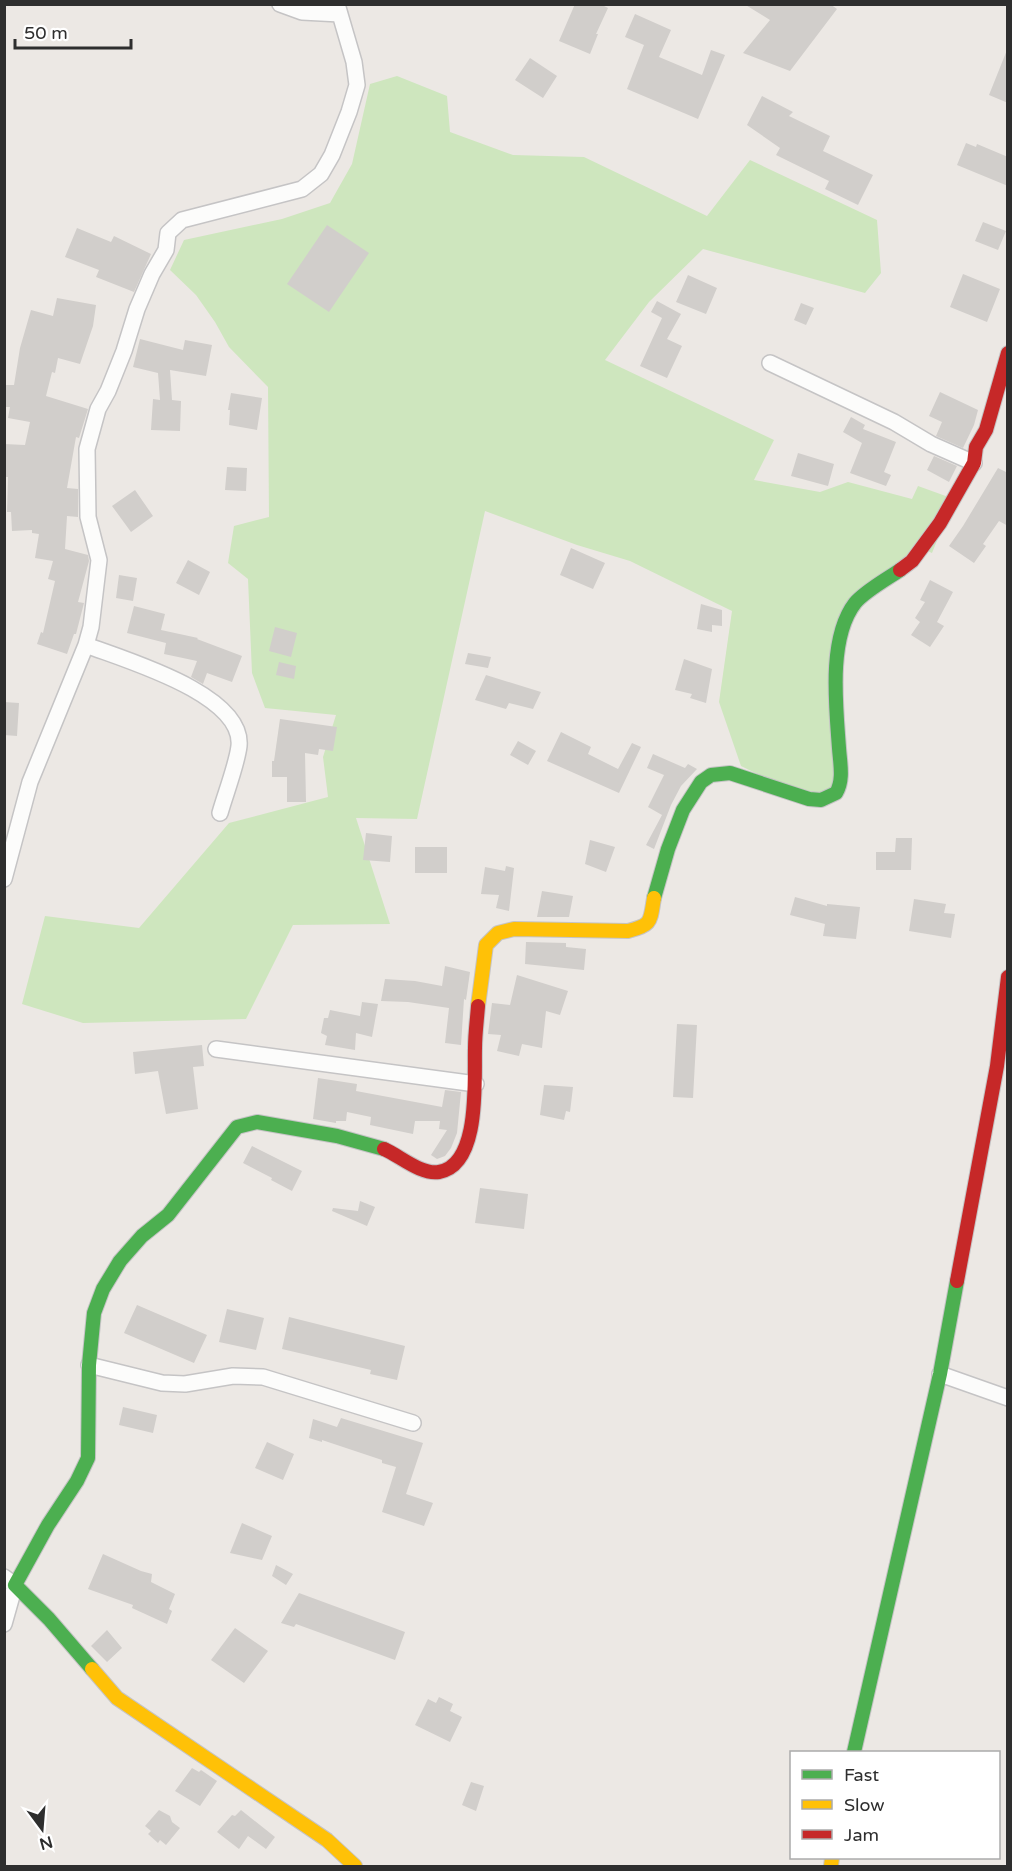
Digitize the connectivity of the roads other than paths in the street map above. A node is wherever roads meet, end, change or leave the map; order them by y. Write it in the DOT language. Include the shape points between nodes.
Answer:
graph roads {
  1 [pos="280,4"];
  2 [pos="338,9"];
  3 [pos="1008,353"];
  4 [pos="770,363"];
  5 [pos="974,463"];
  6 [pos="86,645"];
  7 [pos="220,813"];
  8 [pos="4,879"];
  9 [pos="1008,977"];
  10 [pos="216,1049"];
  11 [pos="476,1084"];
  12 [pos="89,1365"];
  13 [pos="940,1374"];
  14 [pos="1008,1398"];
  15 [pos="412,1423"];
  16 [pos="10,1581"];
  17 [pos="4,1624"];
  18 [pos="854,1751"];
  19 [pos="355,1866"];
  1 -- 2 [label="street" via="302,12"];
  2 -- 6 [label="street" via="357,85 332,155 321,174 302,189 182,220 168,233 166,250 137,309 124,351 98,408 87,449 88,517 99,560"];
  3 -- 5 [label="street"];
  4 -- 5 [label="street"];
  5 -- 11 [label="street" via="940,523 912,561 856,602 844,623 838,643 836,706 839,788 831,797 821,800 766,787 729,773 710,775 698,783 683,807 651,917 644,927 628,931 514,929 490,938 475,1038"];
  6 -- 7 [label="street" via="181,682 228,715 238,732 239,746"];
  6 -- 8 [label="street" via="30,782"];
  9 -- 13 [label="street" via="997,1066"];
  10 -- 11 [label="street"];
  11 -- 12 [label="street" via="472,1124 462,1154 441,1172 430,1171 384,1149 345,1139 257,1122 237,1127 168,1215 120,1261 94,1313"];
  12 -- 15 [label="street" via="162,1383 263,1377"];
  12 -- 16 [label="street" via="88,1458 77,1481"];
  13 -- 14 [label="street"];
  13 -- 18 [label="street"];
  16 -- 17 [label="street"];
  16 -- 19 [label="street" via="49,1619 117,1698 327,1840"];
}
